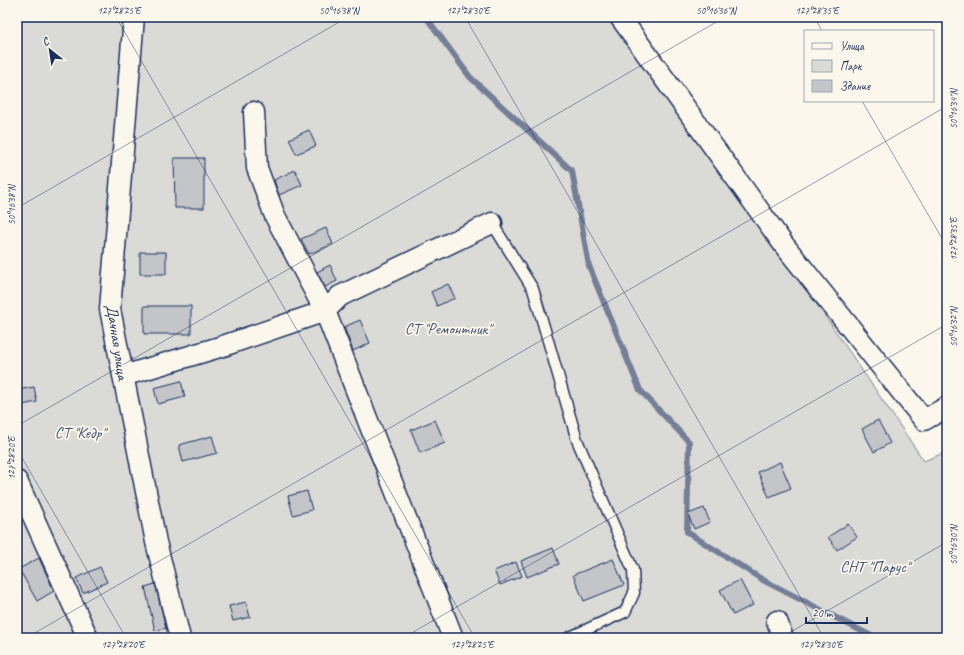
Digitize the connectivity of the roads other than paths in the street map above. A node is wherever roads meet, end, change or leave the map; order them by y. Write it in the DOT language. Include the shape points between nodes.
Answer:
graph roads {
  1 [pos="134,17"];
  2 [pos="620,17"];
  3 [pos="254,112"];
  4 [pos="492,223"];
  5 [pos="325,311"];
  6 [pos="123,376"];
  7 [pos="947,407"];
  8 [pos="17,481"];
  9 [pos="88,638"];
  10 [pos="180,638"];
  11 [pos="453,638"];
  12 [pos="568,638"];
  1 -- 6 [label="street, Дачная улица" via="110,309"];
  2 -- 7 [label="street" via="784,245 924,420"];
  3 -- 5 [label="street" via="257,168 275,216"];
  4 -- 5 [label="street" via="340,296"];
  4 -- 12 [label="lane" via="533,289 577,440 633,570 634,593 624,612"];
  5 -- 6 [label="street" via="223,346"];
  5 -- 11 [label="street"];
  6 -- 10 [label="street, Дачная улица" via="156,542"];
  8 -- 9 [label="street"];
}
